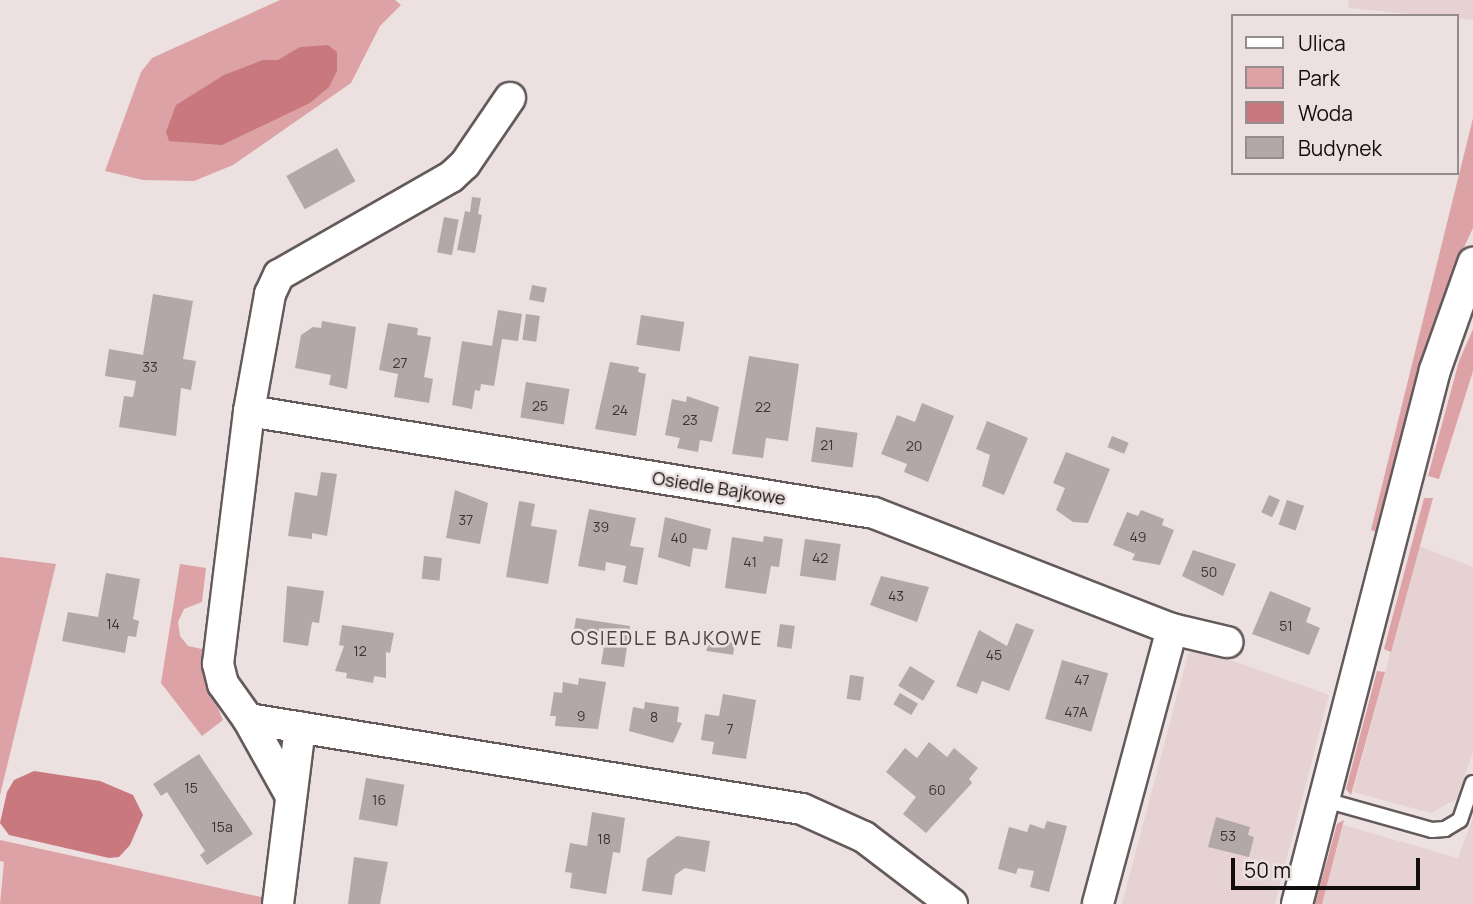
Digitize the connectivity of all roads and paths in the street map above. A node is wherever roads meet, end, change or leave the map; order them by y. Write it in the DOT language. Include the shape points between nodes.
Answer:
graph roads {
  1 [pos="510,98"];
  2 [pos="1473,263"];
  3 [pos="249,411"];
  4 [pos="1172,629"];
  5 [pos="1227,642"];
  6 [pos="248,719"];
  7 [pos="300,727"];
  8 [pos="1473,783"];
  9 [pos="292,796"];
  10 [pos="1325,800"];
  11 [pos="278,904"];
  12 [pos="952,904"];
  13 [pos="1098,904"];
  14 [pos="1297,904"];
  1 -- 3 [label="street" via="451,177 279,275 270,294"];
  2 -- 10 [label="street" via="1435,370"];
  3 -- 4 [label="street, Osiedle Bajkowe" via="874,513"];
  3 -- 6 [label="street" via="218,664 223,684"];
  4 -- 5 [label="street, Osiedle Bajkowe"];
  4 -- 13 [label="street"];
  6 -- 7 [label="street"];
  6 -- 9 [label="street"];
  7 -- 9 [label="street"];
  7 -- 12 [label="street" via="802,809 864,837"];
  8 -- 10 [label="lane" via="1460,820 1445,829 1432,830"];
  9 -- 11 [label="street"];
  10 -- 14 [label="street"];
}
